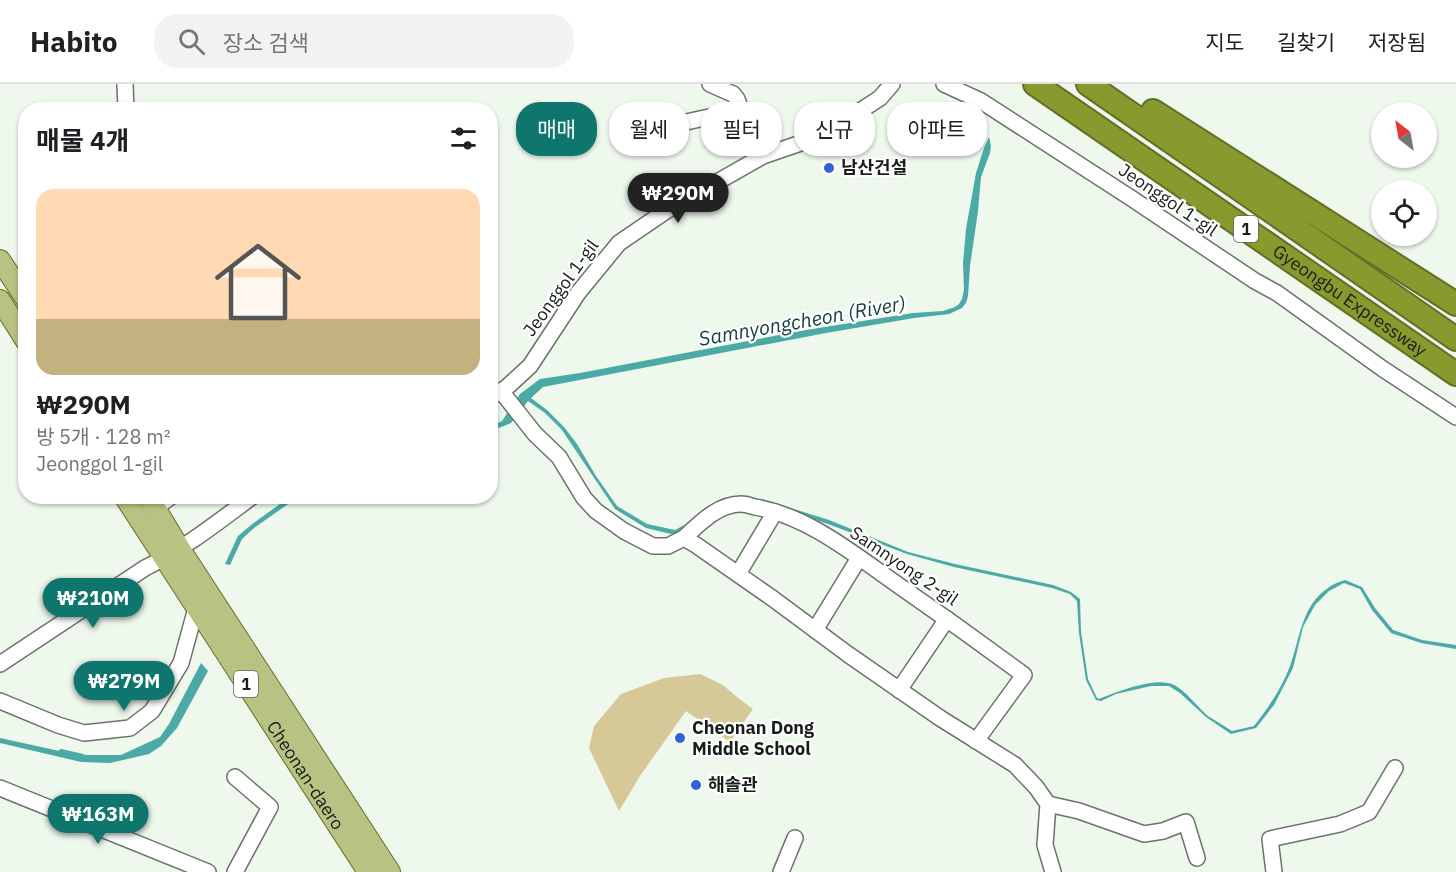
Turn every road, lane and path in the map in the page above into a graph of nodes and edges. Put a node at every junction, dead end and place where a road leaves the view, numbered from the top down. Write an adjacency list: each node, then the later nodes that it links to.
1 (125, 84): 8 (street)
2 (711, 84): 9 (street)
3 (892, 84): 10 (street, Jeonggol 1-gil)
4 (944, 84): 20 (street, Jeonggol 1-gil)
5 (1035, 84): 18 (highway, Gyeongbu Expressway / 1)
6 (1088, 84): 17 (highway, Gyeongbu Expressway / 1)
7 (1111, 84): 15 (highway)
8 (126, 102)
9 (738, 102)
10 (782, 149)
11 (763, 156): 19 (street, Jeonggol 1-gil)
12 (0, 260): 13 (main road)
13 (18, 287)
14 (0, 300): 16 (main road)
15 (1456, 304)
16 (18, 328)
17 (1456, 339)
18 (1456, 374)
19 (500, 396): 25 (street, Samnyong 2-gil)
20 (1456, 417)
21 (130, 504): 26 (main road, Cheonan-daero / 1)
22 (153, 504): 26 (main road, Cheonan-daero / 1)
23 (241, 504): 26 (street)
24 (775, 512): 25 (street, Samnyong 2-gil); 27 (street, Samnyong 2-gil); 28 (street)
25 (684, 538): 28 (street)
26 (171, 554): 29 (main road, Cheonan-daero / 1); 32 (street); 33 (street); 46 (main road, Cheonan-daero / 1)
27 (859, 558): 30 (street, Samnyong 2-gil); 31 (street)
28 (738, 574): 31 (street)
29 (196, 608): 35 (street); 45 (main road, Cheonan-daero / 1)
30 (947, 619): 34 (street); 36 (street, Samnyong 2-gil)
31 (815, 630): 34 (street)
32 (0, 663)
33 (0, 670)
34 (899, 690): 36 (street)
35 (0, 701)
36 (976, 741): 40 (street)
37 (1395, 768): 49 (street)
38 (235, 777): 44 (street)
39 (0, 788): 43 (street)
40 (1048, 804): 42 (street); 48 (street)
41 (795, 838): 47 (street)
42 (1197, 858)
43 (208, 872)
44 (235, 872)
45 (368, 872)
46 (390, 872)
47 (781, 872)
48 (1053, 872)
49 (1274, 872)

